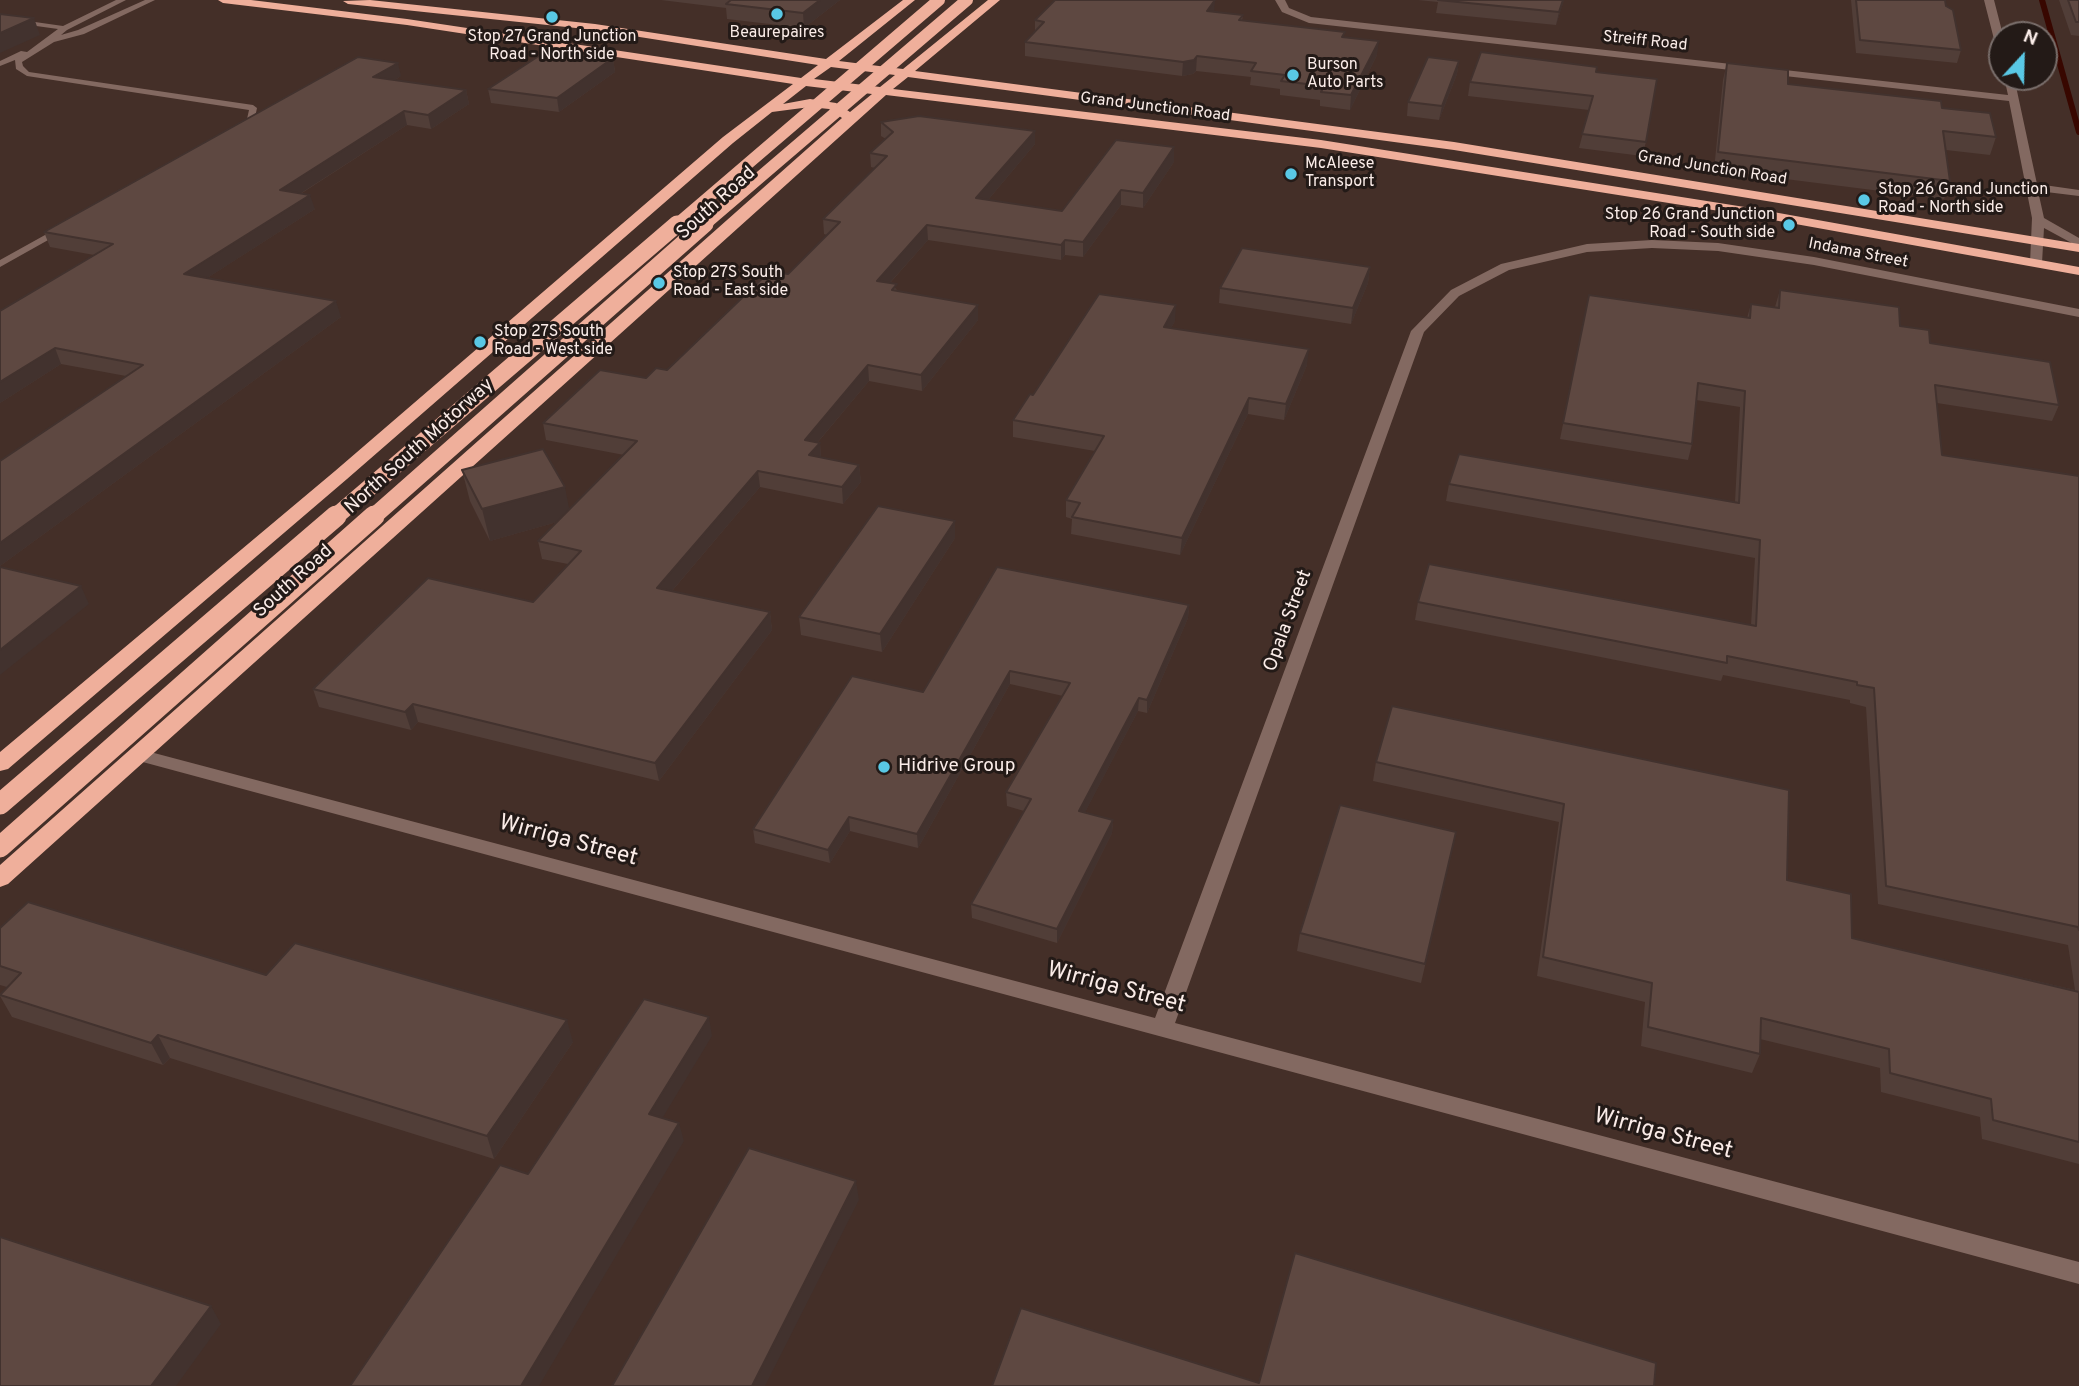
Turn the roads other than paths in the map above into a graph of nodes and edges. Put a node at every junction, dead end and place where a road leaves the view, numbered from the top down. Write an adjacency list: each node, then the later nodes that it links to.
1 (122, 0): 13 (lane)
2 (151, 0): 15 (lane)
3 (230, 0): 22 (highway, Grand Junction Road)
4 (339, 0): 17 (highway, Grand Junction Road)
5 (911, 0): 14 (highway, South Road)
6 (939, 0): 46 (highway, North South Motorway, bridge)
7 (967, 0): 47 (highway, North South Motorway, bridge)
8 (995, 0): 18 (highway, South Road)
9 (1280, 0): 27 (street, Streiff Road)
10 (1989, 0): 12 (street)
11 (0, 19): 13 (lane)
12 (1994, 21)
13 (64, 27): 15 (lane)
14 (868, 35): 17 (highway); 19 (highway, South Road)
15 (50, 41): 16 (lane)
16 (38, 47): 20 (lane); 31 (lane)
17 (744, 50): 19 (highway, Grand Junction Road)
18 (932, 51): 21 (highway, South Road); 23 (highway)
19 (830, 63): 21 (highway, Grand Junction Road); 24 (highway, South Road)
20 (0, 64)
21 (904, 73): 23 (highway, Grand Junction Road); 26 (highway, South Road)
22 (757, 75): 24 (highway, Grand Junction Road); 32 (highway)
23 (962, 81): 37 (highway, Grand Junction Road)
24 (806, 82): 26 (highway, Grand Junction Road); 28 (highway, South Road)
25 (2013, 91): 27 (street)
26 (884, 92): 29 (highway, Grand Junction Road); 30 (highway, South Road)
27 (2015, 99): 33 (street)
28 (768, 110): 30 (highway); 32 (highway, South Road)
29 (1045, 112): 30 (highway); 39 (highway, Grand Junction Road)
30 (850, 118): 44 (highway, South Road)
31 (227, 134)
32 (728, 140): 45 (highway, South Road)
33 (2032, 187): 34 (street); 35 (street)
34 (2079, 193)
35 (2038, 220): 37 (street); 38 (street, Grand Junction Road)
36 (72, 223): 40 (lane)
37 (2036, 241): 38 (highway, Grand Junction Road); 39 (street)
38 (2079, 246)
39 (2036, 263): 42 (highway, Grand Junction Road)
40 (0, 264)
41 (1506, 267): 43 (street, Indama Street); 49 (street, Opala Street)
42 (2079, 271)
43 (2079, 313)
44 (139, 755): 48 (highway, South Road); 49 (street, Wirriga Street)
45 (0, 764)
46 (0, 804)
47 (0, 847)
48 (0, 878)
49 (1162, 1028): 50 (street, Wirriga Street)
50 (2079, 1273)

